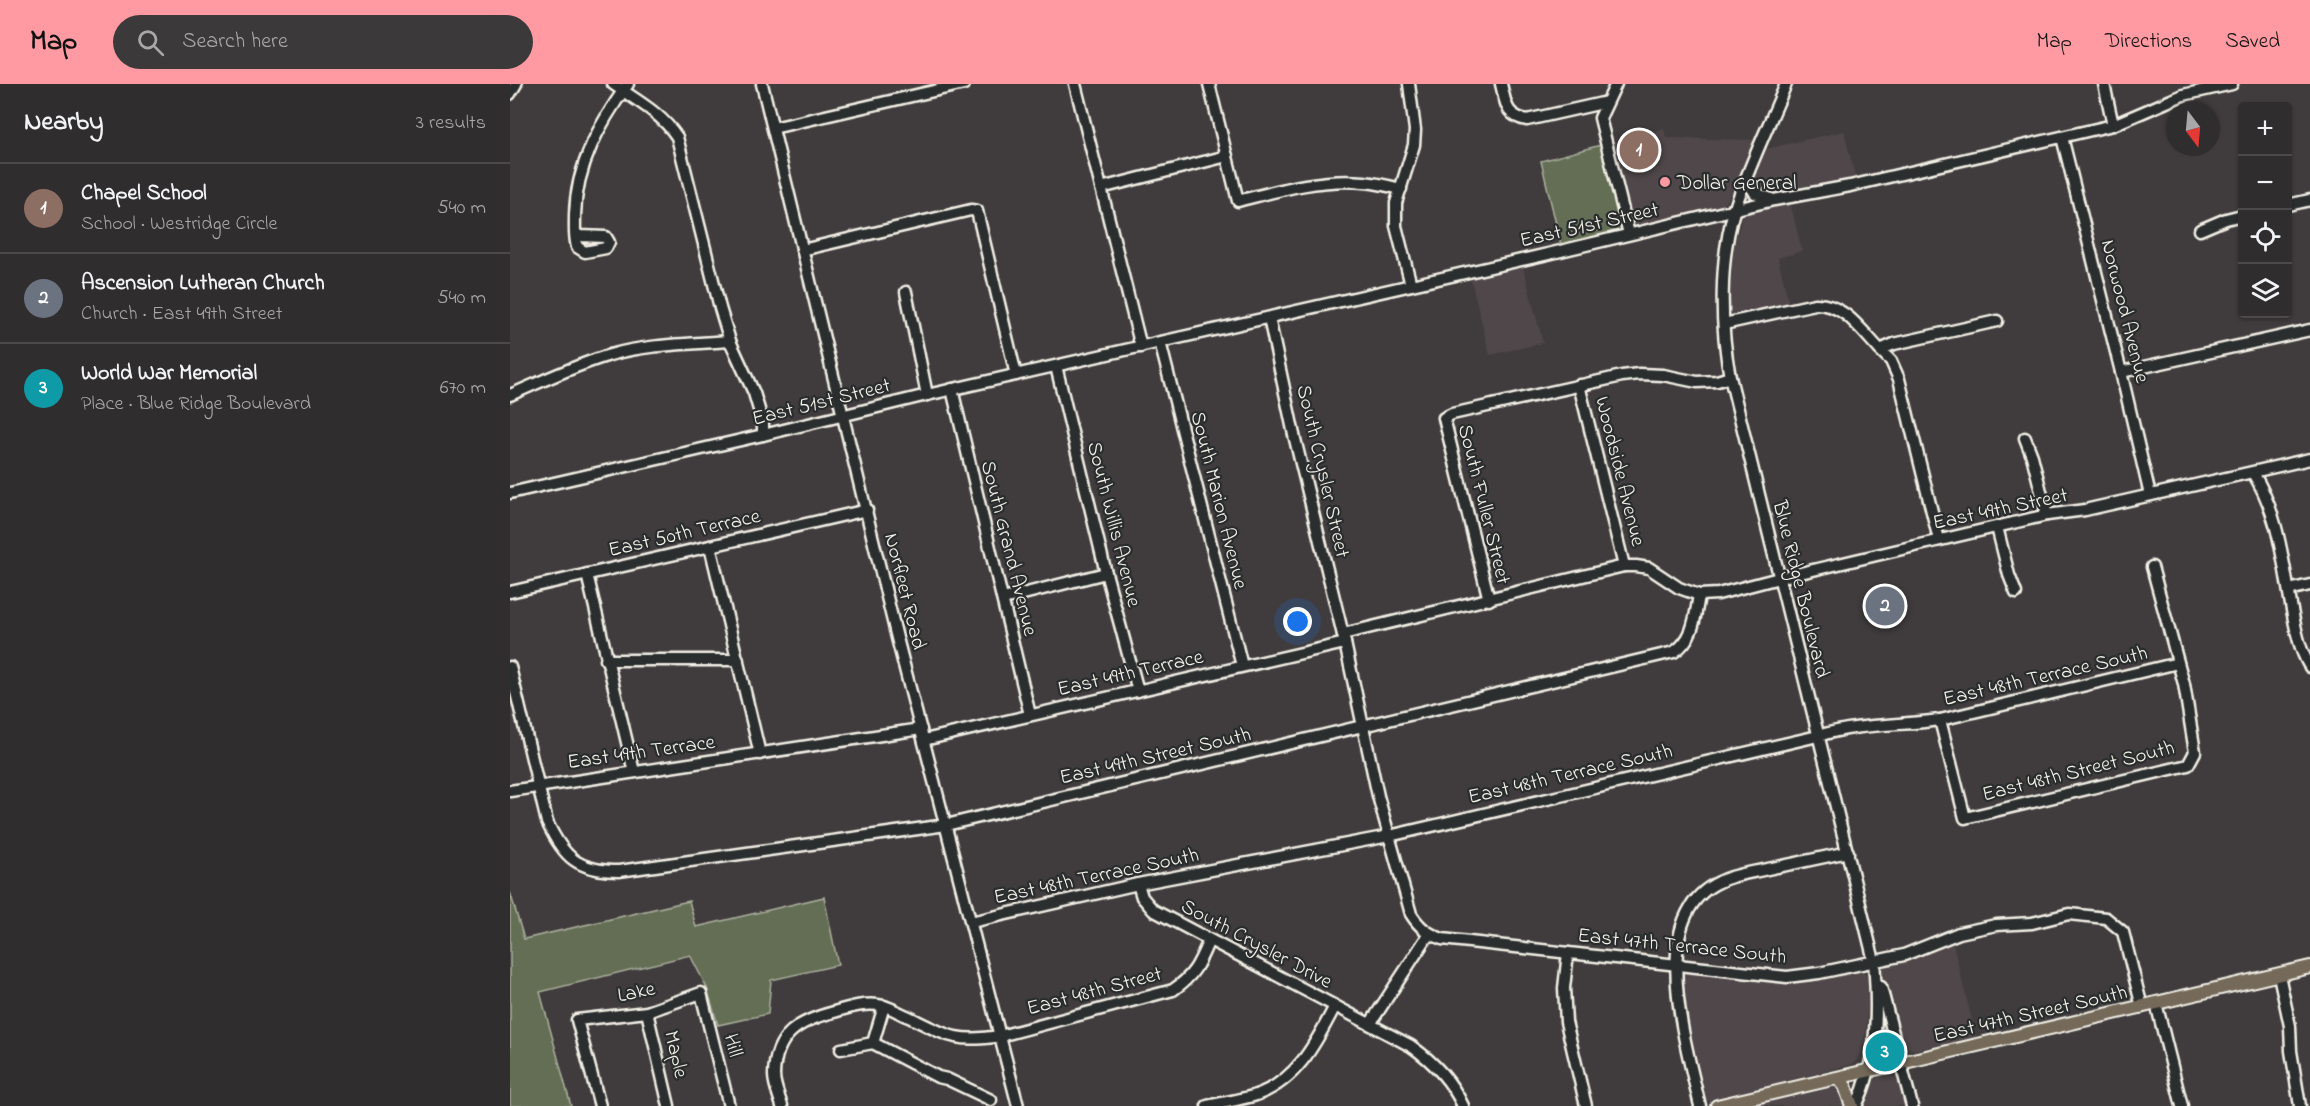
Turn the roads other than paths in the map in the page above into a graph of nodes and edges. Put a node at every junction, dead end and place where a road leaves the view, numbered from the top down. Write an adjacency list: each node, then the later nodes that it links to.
1 (516, 84): 14 (street)
2 (613, 84): 13 (street)
3 (762, 84): 17 (street, Norfleet Road)
4 (964, 84): 17 (street)
5 (1075, 84): 21 (street)
6 (1409, 84): 22 (street)
7 (1501, 84): 15 (street)
8 (1616, 84): 15 (street)
9 (1786, 84): 20 (street, Blue Ridge Boulevard)
10 (2104, 84): 16 (street)
11 (2232, 84): 16 (street, East 51st Street)
12 (1212, 85): 19 (street)
13 (625, 87): 29 (street); 38 (street)
14 (510, 94)
15 (1607, 102): 30 (street)
16 (2114, 125): 18 (street, East 51st Street)
17 (772, 128): 31 (street, Norfleet Road)
18 (2062, 137): 23 (street, East 51st Street); 43 (street, Norwood Avenue)
19 (1227, 156): 21 (street); 22 (street)
20 (1746, 180): 23 (street); 26 (street, Blue Ridge Boulevard)
21 (1101, 188): 40 (street)
22 (1401, 189): 32 (street)
23 (1774, 200): 26 (street, East 51st Street)
24 (2310, 200): 25 (street)
25 (2292, 205)
26 (1735, 209): 30 (street, East 51st Street); 36 (street, Blue Ridge Boulevard)
27 (2238, 217): 28 (street)
28 (2200, 230)
29 (575, 233)
30 (1629, 234): 32 (street, East 51st Street)
31 (802, 250): 44 (street); 50 (street, Norfleet Road)
32 (1410, 285): 34 (street, East 51st Street)
33 (906, 292): 48 (street)
34 (1269, 318): 39 (street, East 51st Street); 74 (street, South Crysler Street)
35 (1997, 321): 41 (street)
36 (1724, 324): 41 (street); 45 (street, Blue Ridge Boulevard)
37 (2310, 330): 43 (street)
38 (730, 341): 49 (street); 51 (street)
39 (1160, 342): 40 (street, East 51st Street); 79 (street, South Marion Avenue)
40 (1141, 346): 42 (street, East 51st Street)
41 (1880, 350): 60 (street)
42 (1056, 366): 44 (street, East 51st Street); 64 (street, South Willis Avenue)
43 (2121, 372): 56 (street, Norwood Avenue)
44 (1016, 375): 47 (street, East 51st Street)
45 (1730, 376): 46 (street); 66 (street, Blue Ridge Boulevard)
46 (1580, 385): 62 (street, Woodside Avenue); 73 (street, South Fuller Street)
47 (952, 389): 48 (street, East 51st Street); 72 (street, South Grand Avenue)
48 (927, 394): 50 (street, East 51st Street)
49 (510, 395)
50 (844, 415): 51 (street, East 51st Street); 57 (street, Norfleet Road)
51 (763, 435): 55 (street, East 51st Street)
52 (2025, 438): 58 (street)
53 (2310, 459): 54 (street, East 49th Street)
54 (2253, 473): 56 (street, East 49th Street); 68 (street)
55 (510, 493)
56 (2150, 495): 58 (street, East 49th Street)
57 (867, 510): 61 (street, East 50th Terrace); 85 (street, Norfleet Road)
58 (2047, 515): 59 (street, East 49th Street)
59 (1997, 527): 60 (street, East 49th Street); 70 (street)
60 (1939, 540): 66 (street, East 49th Street)
61 (710, 546): 65 (street, East 50th Terrace); 76 (street)
62 (1624, 566): 71 (street, East 49th Terrace); 73 (street, East 49th Terrace)
63 (2152, 567): 77 (street)
64 (1106, 573): 72 (street); 81 (street, South Willis Avenue)
65 (587, 574): 69 (street, East 50th Terrace); 75 (street)
66 (1779, 578): 71 (street, East 49th Street); 86 (street, Blue Ridge Boulevard)
67 (2310, 585): 68 (street)
68 (2289, 590): 80 (street)
69 (510, 592)
70 (2016, 593)
71 (1699, 595): 84 (street, East 49th Street South)
72 (1003, 599): 82 (street, South Grand Avenue)
73 (1489, 600): 74 (street, East 49th Terrace)
74 (1344, 638): 79 (street, East 49th Terrace); 84 (street, South Crysler Street)
75 (606, 660): 76 (street); 88 (street)
76 (738, 660): 87 (street)
77 (2178, 663): 83 (street, East 48th Terrace South); 83 (street, East 48th Street South)
78 (510, 666): 89 (street)
79 (1242, 666): 81 (street, East 49th Terrace)
80 (2310, 666)
81 (1137, 691): 82 (street, East 49th Terrace)
82 (1030, 715): 85 (street, East 49th Terrace)
83 (1940, 720): 86 (street, East 48th Terrace South)
84 (1363, 726): 91 (street, East 49th Street South); 92 (street, South Crysler Street)
85 (922, 734): 87 (street, East 49th Terrace); 91 (street, Norfleet Road)
86 (1818, 736): 92 (street, East 48th Terrace South); 93 (street, Blue Ridge Boulevard)
87 (760, 754): 88 (street, East 49th Terrace)
88 (634, 772): 89 (street, East 49th Terrace)
89 (538, 787): 90 (street, East 49th Terrace); 91 (street, East 49th Street South)
90 (510, 791)
91 (946, 825): 95 (street, Norfleet Road)
92 (1389, 836): 94 (street, East 48th Terrace South); 96 (street, South Crysler Street)
93 (1848, 852): 99 (street, Blue Ridge Boulevard); 100 (street)
94 (1138, 884): 95 (street, East 48th Terrace South); 97 (street, South Crysler Drive)
95 (971, 922): 110 (street, Norfleet Road)
96 (1429, 934): 98 (street, East 47th Terrace South); 109 (street)
97 (1209, 940): 106 (street, South Crysler Drive); 110 (street, East 48th Street)
98 (1568, 953): 100 (street, East 47th Terrace South); 124 (street)
99 (1874, 961): 100 (street, East 47th Terrace South); 107 (street, East 47th Terrace South); 113 (street); 114 (street, Blue Ridge Boulevard)
100 (1676, 966): 125 (street)
101 (2310, 968): 102 (main road, East 47th Street South)
102 (2279, 975): 104 (main road, East 47th Street South); 130 (street)
103 (701, 993): 108 (street, Lake); 119 (street, Hill)
104 (2156, 1003): 107 (main road, East 47th Street South); 129 (street)
105 (884, 1006): 110 (street); 111 (street); 120 (street)
106 (1335, 1006): 109 (street, South Crysler Drive); 122 (street)
107 (2142, 1006): 113 (main road, East 47th Street South)
108 (647, 1012): 117 (street, Lake); 118 (street, Maple)
109 (1370, 1024): 123 (street, South Crysler Drive)
110 (1000, 1036): 121 (street, Norfleet Road)
111 (873, 1043): 112 (street); 116 (street)
112 (841, 1049)
113 (1901, 1063): 114 (main road, East 47th Street South); 128 (street)
114 (1868, 1071): 115 (main road, East 47th Street South); 127 (street, Blue Ridge Boulevard)
115 (1838, 1078): 126 (main road, East 47th Street South); 127 (main road)
116 (991, 1101)
117 (600, 1106)
118 (669, 1106)
119 (729, 1106)
120 (782, 1106)
121 (1018, 1106)
122 (1208, 1106)
123 (1463, 1106)
124 (1586, 1106)
125 (1700, 1106)
126 (1717, 1106)
127 (1854, 1106)
128 (1912, 1106)
129 (2182, 1106)
130 (2300, 1106)

